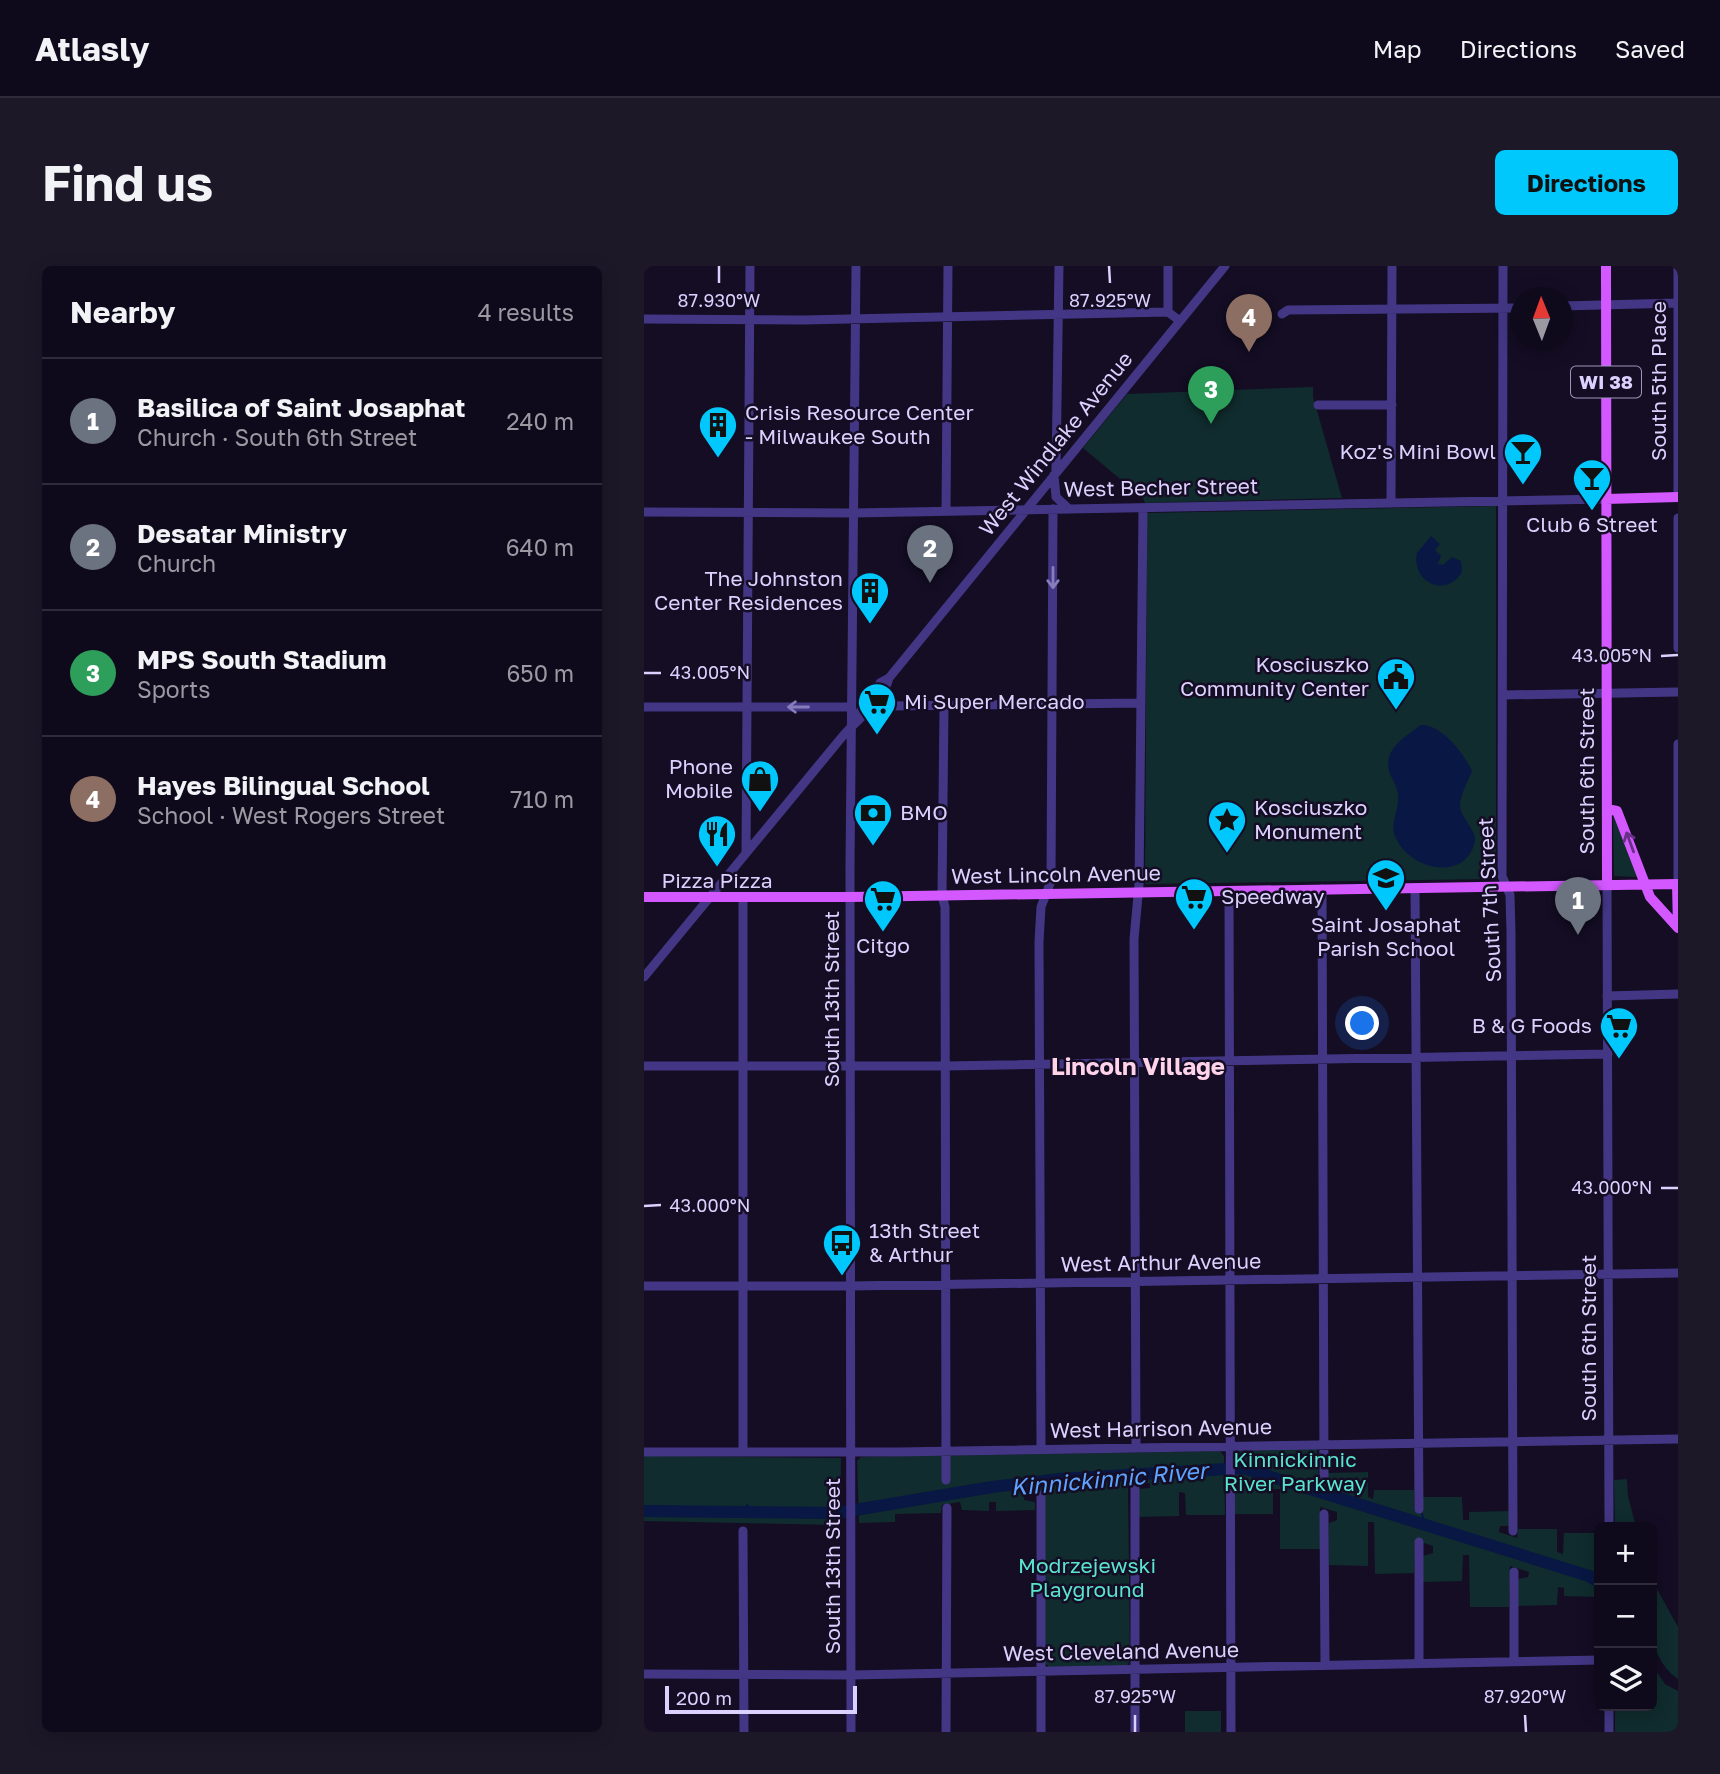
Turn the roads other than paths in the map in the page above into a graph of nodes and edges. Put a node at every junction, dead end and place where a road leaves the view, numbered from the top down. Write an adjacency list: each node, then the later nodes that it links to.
1 (750, 266): 23 (street)
2 (856, 266): 21 (street, South 13th Street)
3 (948, 266): 20 (street)
4 (1059, 266): 18 (street)
5 (1168, 266): 17 (street)
6 (1225, 266): 24 (street, West Windlake Avenue)
7 (1392, 266): 16 (street)
8 (1503, 266): 14 (street, South 7th Street)
9 (1606, 266): 12 (main road, South 6th Street / WI 38)
10 (1678, 266): 11 (street, South 5th Place)
11 (1678, 303): 12 (street); 28 (street, South 5th Place)
12 (1606, 305): 13 (street); 29 (main road, South 6th Street / WI 38)
13 (1573, 306)
14 (1504, 308): 15 (street); 16 (street); 30 (street, South 7th Street)
15 (1510, 308)
16 (1392, 310): 19 (street); 26 (street)
17 (1168, 312): 18 (street); 24 (street)
18 (1058, 314): 20 (street); 27 (street)
19 (1282, 314)
20 (947, 316): 21 (street); 36 (street)
21 (856, 318): 23 (street); 39 (street, South 13th Street)
22 (644, 319): 23 (street)
23 (749, 319): 38 (street)
24 (1180, 321): 27 (street, West Windlake Avenue)
25 (1318, 405): 26 (street)
26 (1392, 405): 31 (street)
27 (1055, 473): 34 (street); 35 (street, West Windlake Avenue)
28 (1678, 497): 29 (main road, West Becher Street)
29 (1606, 499): 30 (street, West Becher Street); 44 (main road, South 6th Street / WI 38)
30 (1502, 501): 31 (street, West Becher Street); 45 (street, South 7th Street)
31 (1391, 503): 32 (street, West Becher Street)
32 (1143, 508): 34 (street, West Becher Street); 47 (street)
33 (1053, 509): 34 (street, West Becher Street); 35 (street, West Becher Street); 48 (street, one-way to 48)
34 (1070, 509)
35 (1024, 510): 36 (street, West Becher Street); 42 (street, West Windlake Avenue)
36 (946, 511): 39 (street, West Becher Street)
37 (644, 512): 38 (street, West Becher Street)
38 (747, 512): 39 (street, West Becher Street); 50 (street)
39 (853, 513): 51 (street, South 13th Street)
40 (1678, 518): 41 (street)
41 (1678, 648)
42 (889, 678): 46 (street, West Windlake Avenue); 53 (street, West Windlake Avenue)
43 (1678, 692): 44 (street)
44 (1606, 694): 45 (street); 55 (main road, South 6th Street / WI 38)
45 (1503, 695): 60 (street, South 7th Street)
46 (876, 700): 49 (street); 53 (street, West Windlake Avenue)
47 (1141, 703): 48 (street); 64 (street)
48 (1052, 705): 49 (street); 65 (street)
49 (944, 706): 66 (street)
50 (745, 707): 51 (street, one-way to 50); 52 (street); 56 (street)
51 (851, 707): 53 (street, South 13th Street)
52 (644, 708)
53 (851, 727): 56 (street, West Windlake Avenue); 70 (street, South 13th Street)
54 (1678, 744): 58 (street)
55 (1606, 808): 57 (main road, one-way to 55); 59 (main road, South 6th Street / WI 38)
56 (746, 853): 68 (street, West Windlake Avenue)
57 (1645, 884): 58 (main road, West Lincoln Avenue); 59 (main road, West Lincoln Avenue); 71 (main road)
58 (1677, 884): 71 (main road)
59 (1607, 885): 60 (main road, West Lincoln Avenue); 74 (street, South 6th Street)
60 (1506, 886): 61 (main road, West Lincoln Avenue); 76 (street, South 7th Street)
61 (1415, 888): 62 (main road, West Lincoln Avenue); 77 (street)
62 (1322, 889): 63 (main road, West Lincoln Avenue); 78 (street)
63 (1229, 891): 64 (main road, West Lincoln Avenue); 79 (street)
64 (1138, 892): 65 (main road, West Lincoln Avenue); 80 (street)
65 (1046, 894): 66 (main road, West Lincoln Avenue); 81 (street)
66 (942, 896): 70 (main road, West Lincoln Avenue); 84 (street)
67 (644, 897): 68 (main road, West Lincoln Avenue)
68 (710, 897): 69 (main road, West Lincoln Avenue); 72 (street, West Windlake Avenue)
69 (743, 897): 70 (main road, West Lincoln Avenue); 85 (street)
70 (850, 897): 83 (street, South 13th Street)
71 (1678, 930)
72 (644, 977)
73 (1678, 994): 74 (street)
74 (1608, 996): 75 (street, South 6th Street)
75 (1608, 1054): 76 (street); 88 (street, South 6th Street)
76 (1512, 1056): 77 (street); 87 (street, South 7th Street)
77 (1417, 1058): 78 (street); 89 (street)
78 (1323, 1060): 79 (street); 90 (street)
79 (1228, 1061): 80 (street); 91 (street)
80 (1135, 1063): 81 (street); 92 (street)
81 (1040, 1064): 84 (street); 93 (street)
82 (644, 1066): 85 (street)
83 (849, 1066): 84 (street); 85 (street); 97 (street, South 13th Street)
84 (945, 1066): 94 (street)
85 (744, 1067): 96 (street)
86 (1678, 1273): 88 (street, West Arthur Avenue)
87 (1512, 1274): 88 (street, West Arthur Avenue); 89 (street, West Arthur Avenue); 100 (street, South 7th Street)
88 (1608, 1274): 99 (street, South 6th Street)
89 (1418, 1276): 90 (street, West Arthur Avenue); 101 (street)
90 (1324, 1278): 91 (street, West Arthur Avenue); 102 (street)
91 (1229, 1280): 92 (street, West Arthur Avenue); 103 (street)
92 (1136, 1281): 93 (street, West Arthur Avenue); 104 (street)
93 (1040, 1283): 94 (street, West Arthur Avenue); 105 (street)
94 (946, 1284): 97 (street, West Arthur Avenue); 106 (street)
95 (644, 1286): 96 (street, West Arthur Avenue)
96 (744, 1286): 97 (street, West Arthur Avenue); 108 (street)
97 (850, 1286): 109 (street, South 13th Street)
98 (1678, 1439): 99 (street, West Harrison Avenue)
99 (1608, 1440): 100 (street, West Harrison Avenue); 117 (street, South 6th Street)
100 (1513, 1441): 101 (street, West Harrison Avenue); 119 (street, South 7th Street)
101 (1418, 1443): 102 (street, West Harrison Avenue); 115 (street)
102 (1324, 1444): 103 (street, West Harrison Avenue); 110 (street)
103 (1229, 1446): 104 (street, West Harrison Avenue); 126 (street)
104 (1136, 1447): 105 (street, West Harrison Avenue)
105 (1041, 1449): 106 (street, West Harrison Avenue)
106 (946, 1451): 109 (street, West Harrison Avenue); 111 (street)
107 (644, 1452): 108 (street, West Harrison Avenue)
108 (743, 1452): 109 (street, West Harrison Avenue)
109 (850, 1452): 132 (street, South 13th Street)
110 (1324, 1477)
111 (946, 1480)
112 (1135, 1487): 127 (street)
113 (1041, 1495): 128 (street)
114 (947, 1508): 129 (street)
115 (1419, 1509)
116 (1324, 1514): 125 (street)
117 (1609, 1522)
118 (743, 1531): 131 (street)
119 (1513, 1531)
120 (1419, 1542): 124 (street)
121 (1514, 1572): 123 (street)
122 (1594, 1660): 123 (street, West Cleveland Avenue)
123 (1514, 1661): 124 (street, West Cleveland Avenue)
124 (1419, 1663): 125 (street, West Cleveland Avenue)
125 (1325, 1665): 126 (street, West Cleveland Avenue)
126 (1230, 1667): 127 (street, West Cleveland Avenue); 139 (street)
127 (1135, 1669): 128 (street, West Cleveland Avenue); 138 (street)
128 (1040, 1671): 129 (street, West Cleveland Avenue); 137 (street)
129 (946, 1673): 132 (street, West Cleveland Avenue); 136 (street)
130 (644, 1674): 131 (street, West Cleveland Avenue)
131 (744, 1675): 132 (street, West Cleveland Avenue); 134 (street)
132 (851, 1675): 135 (street, South 13th Street)
133 (1609, 1711): 140 (street)
134 (744, 1732)
135 (851, 1732)
136 (946, 1732)
137 (1041, 1732)
138 (1135, 1732)
139 (1231, 1732)
140 (1609, 1732)

